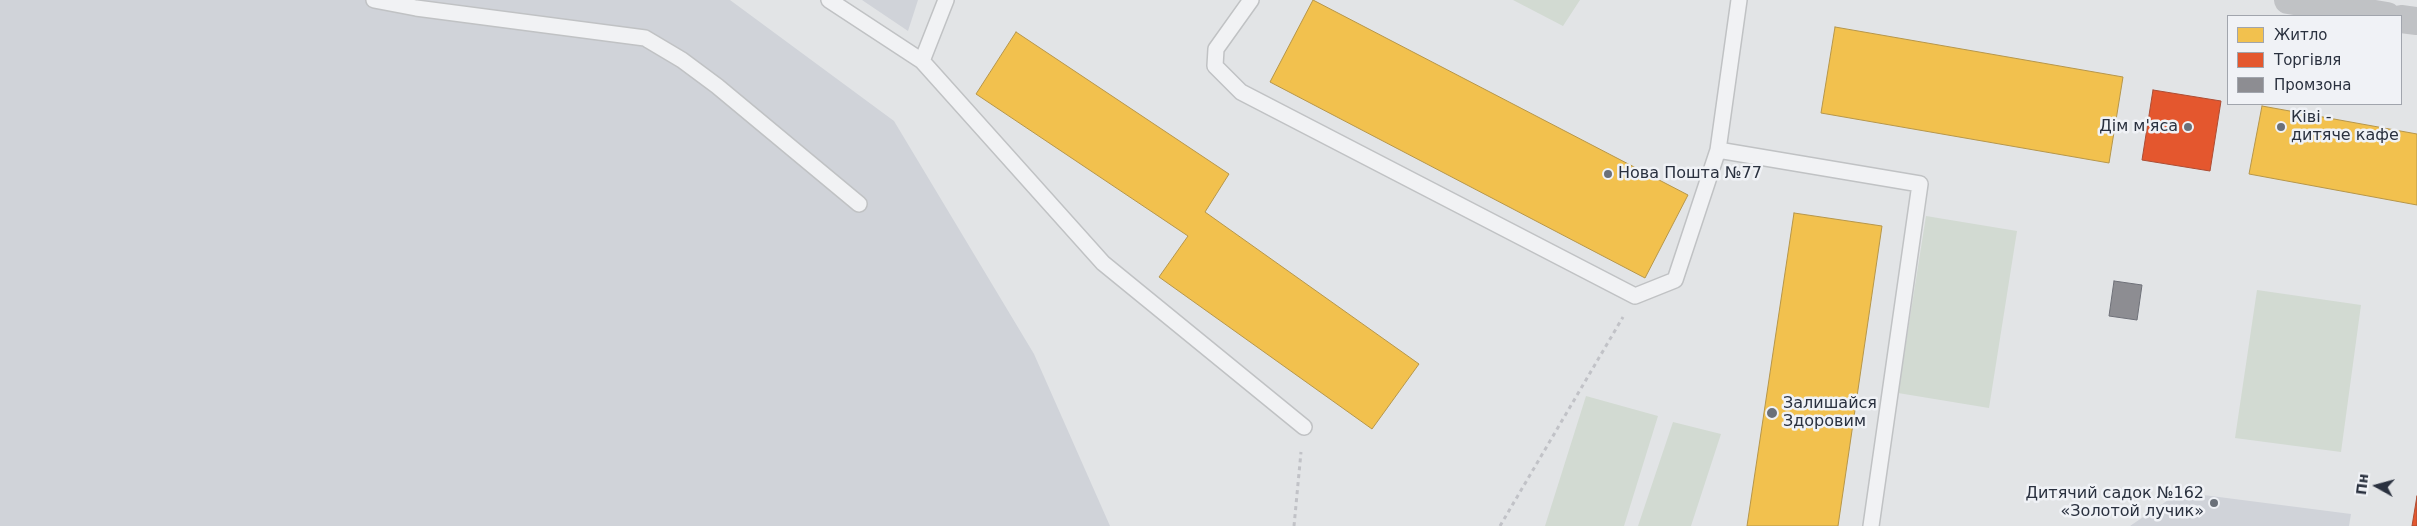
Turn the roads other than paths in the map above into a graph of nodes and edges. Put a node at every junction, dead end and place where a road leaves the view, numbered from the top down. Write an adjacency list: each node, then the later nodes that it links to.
1 (374, 0): 12 (lane)
2 (829, 0): 10 (lane)
3 (946, 0): 10 (lane)
4 (1251, 0): 11 (lane)
5 (1738, 0): 11 (lane)
6 (2288, 0): 7 (main road)
7 (2381, 15)
8 (2402, 18): 9 (main road)
9 (2417, 21)
10 (922, 62): 13 (lane)
11 (1718, 150): 14 (lane)
12 (859, 204)
13 (1304, 427)
14 (1871, 526)

